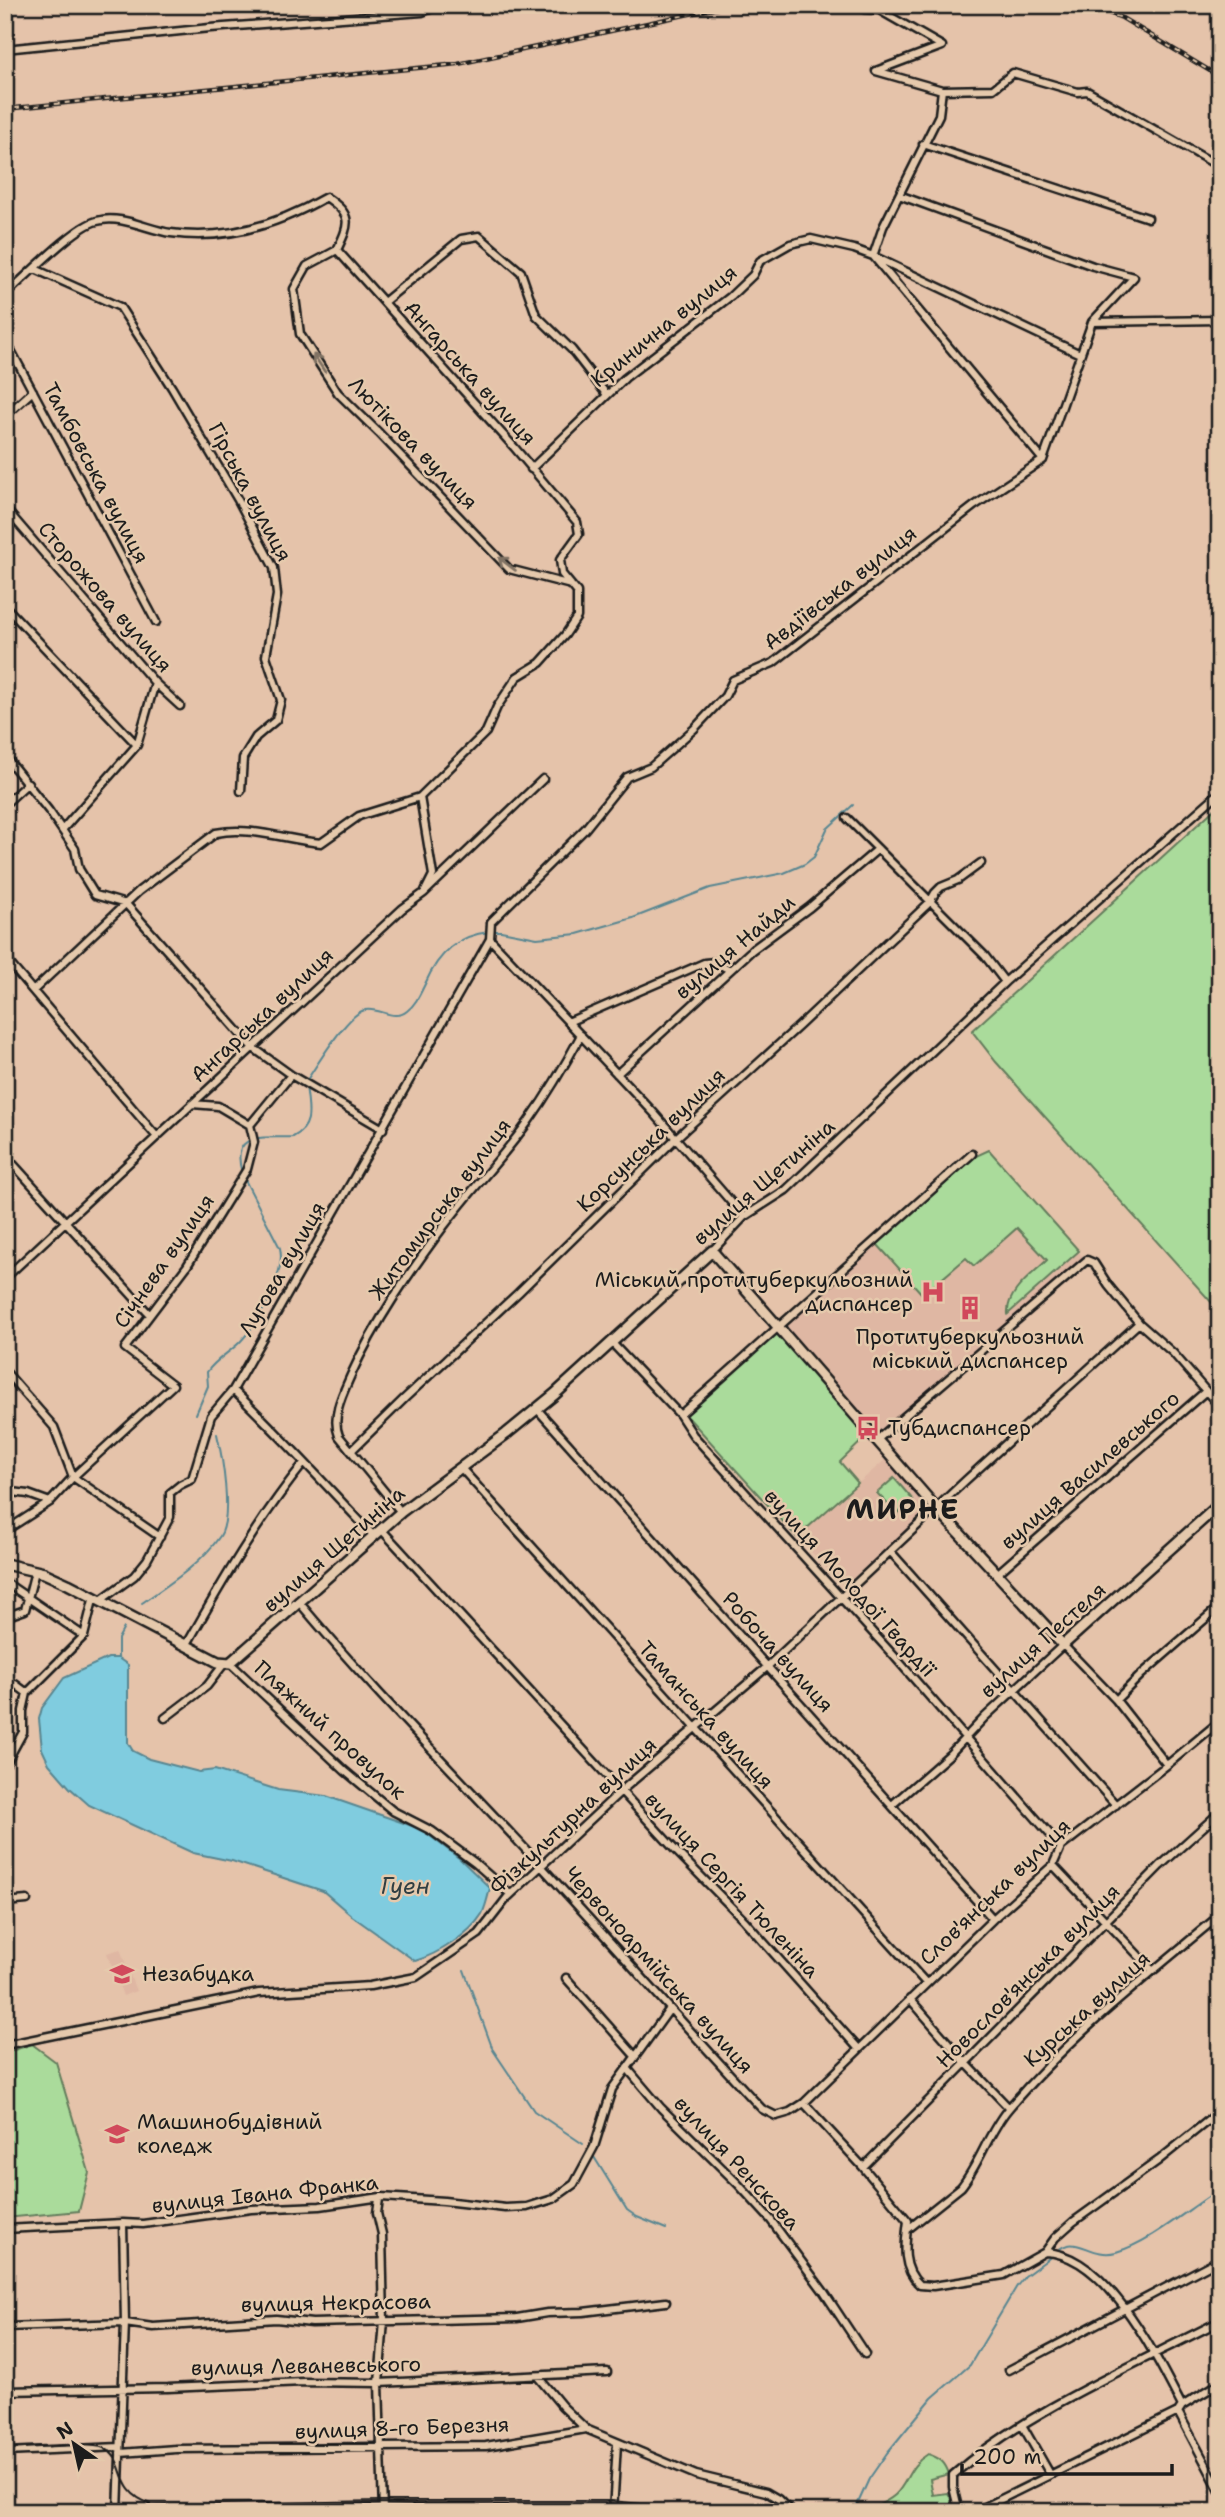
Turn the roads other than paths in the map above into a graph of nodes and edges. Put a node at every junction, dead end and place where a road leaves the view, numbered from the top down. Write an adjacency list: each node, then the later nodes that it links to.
1 (440, 5): 3 (street)
2 (859, 5): 4 (street)
3 (5, 49)
4 (942, 90): 5 (street); 6 (street)
5 (923, 144): 7 (street); 8 (street)
6 (1220, 167)
7 (899, 195): 10 (street); 15 (street)
8 (1148, 218)
9 (337, 250): 11 (street); 13 (street, Ангарська вулиця); 24 (street, Лютікова вулиця, one-way to 9)
10 (873, 256): 17 (street, Кринична вулиця); 19 (street, Кринична вулиця); 21 (street)
11 (35, 270): 12 (street); 33 (street, Гірська вулиця)
12 (5, 295)
13 (384, 302): 19 (street); 22 (street, Ангарська вулиця)
14 (1220, 320): 15 (street)
15 (1092, 322): 17 (street)
16 (5, 339): 18 (street, Тамбовська вулиця)
17 (1080, 354): 21 (street)
18 (33, 391): 20 (street); 26 (street, Тамбовська вулиця)
19 (607, 395): 22 (street, Кринична вулиця)
20 (5, 416)
21 (1043, 460): 44 (street, Авдіївська вулиця)
22 (531, 469): 24 (street, Ангарська вулиця)
23 (5, 508): 27 (street, Сторожова вулиця)
24 (571, 585): 35 (street)
25 (5, 606): 29 (street)
26 (156, 622)
27 (155, 683): 28 (street, Сторожова вулиця); 29 (street)
28 (180, 706)
29 (137, 745): 38 (street)
30 (5, 756): 32 (street)
31 (543, 779): 41 (street, Ангарська вулиця)
32 (28, 783): 36 (street); 38 (street)
33 (241, 791)
34 (1220, 792): 47 (street, вулиця Щетиніна)
35 (420, 797): 41 (street); 43 (street)
36 (5, 804)
37 (847, 818): 39 (street)
38 (62, 830): 43 (street)
39 (878, 849): 42 (street); 46 (street, вулиця Найди)
40 (981, 863): 42 (street, Корсунська вулиця)
41 (424, 892): 51 (street, Ангарська вулиця)
42 (930, 902): 47 (street); 58 (street, Корсунська вулиця)
43 (125, 904): 48 (street); 51 (street)
44 (490, 939): 49 (street); 56 (street, Лугова вулиця)
45 (5, 958): 48 (street)
46 (730, 970): 49 (street); 52 (street, вулиця Найди)
47 (1005, 982): 61 (street, вулиця Щетиніна)
48 (34, 990): 57 (street)
49 (568, 1022): 50 (street)
50 (581, 1035): 52 (street); 76 (street, Житомирська вулиця)
51 (252, 1047): 53 (street); 54 (street, Ангарська вулиця)
52 (617, 1074): 58 (street)
53 (291, 1075): 55 (street); 56 (street)
54 (192, 1104): 55 (street); 57 (street, Ангарська вулиця)
55 (251, 1128): 65 (street, Січнева вулиця)
56 (383, 1129): 70 (street, Лугова вулиця)
57 (157, 1137): 62 (street, Ангарська вулиця)
58 (676, 1138): 61 (street); 76 (street, Корсунська вулиця)
59 (972, 1154): 67 (street)
60 (5, 1155): 62 (street)
61 (744, 1217): 63 (street, вулиця Щетиніна)
62 (66, 1222): 64 (street, Ангарська вулиця); 65 (street)
63 (712, 1251): 67 (street); 68 (street, вулиця Щетиніна)
64 (5, 1278)
65 (150, 1315): 79 (street, Січнева вулиця)
66 (1139, 1323): 71 (street); 75 (street); 83 (street, Фізкультурна вулиця)
67 (777, 1327): 74 (street); 75 (street)
68 (612, 1343): 73 (street, вулиця Щетиніна); 74 (street, вулиця Молодої Гвардії)
69 (5, 1371): 79 (street)
70 (233, 1390): 77 (street, вулиця Сергія Тюленіна); 87 (street, Лугова вулиця)
71 (1206, 1391): 72 (street); 91 (street, вулиця Василевського)
72 (1220, 1407)
73 (537, 1409): 78 (street, вулиця Щетиніна); 103 (street, Робоча вулиця)
74 (680, 1415): 94 (street, вулиця Молодої Гвардії)
75 (878, 1440): 83 (street)
76 (351, 1451): 84 (street, Житомирська вулиця)
77 (304, 1463): 86 (street, вулиця Сергія Тюленіна); 101 (street)
78 (461, 1468): 84 (street, вулиця Щетиніна); 110 (street, Таманська вулиця)
79 (74, 1477): 81 (street); 87 (street)
80 (5, 1491): 81 (street)
81 (50, 1502): 85 (street)
82 (1220, 1504): 100 (street, вулиця Пестеля)
83 (937, 1509): 88 (street, Фізкультурна вулиця); 91 (street)
84 (401, 1512): 86 (street, вулиця Щетиніна)
85 (5, 1531)
86 (377, 1533): 96 (street, вулиця Щетиніна); 114 (street, вулиця Сергія Тюленіна)
87 (160, 1537): 93 (street, Лугова вулиця)
88 (890, 1551): 94 (street, Фізкультурна вулиця); 105 (street)
89 (5, 1563): 90 (street)
90 (35, 1571): 93 (street); 95 (street)
91 (997, 1574): 100 (street)
92 (5, 1582): 95 (street)
93 (97, 1598): 99 (street); 101 (street)
94 (842, 1599): 103 (street, Фізкультурна вулиця); 111 (street, вулиця Молодої Гвардії)
95 (29, 1600): 98 (street); 99 (street)
96 (298, 1601): 102 (street, вулиця Щетиніна); 120 (street, Червоноармійська вулиця)
97 (1220, 1605): 107 (street)
98 (5, 1617)
99 (85, 1636): 106 (street)
100 (1063, 1645): 105 (street, вулиця Пестеля); 107 (street)
101 (186, 1646): 102 (street)
102 (227, 1663): 108 (street); 121 (street, Пляжний провулок)
103 (768, 1667): 110 (street, Фізкультурна вулиця); 115 (street, Робоча вулиця)
104 (5, 1683): 106 (street)
105 (1012, 1690): 111 (street, вулиця Пестеля); 116 (street)
106 (27, 1693): 112 (street)
107 (1116, 1700): 113 (street)
108 (165, 1718)
109 (1220, 1721): 113 (street, Слов'янська вулиця)
110 (695, 1727): 114 (street, Фізкультурна вулиця); 129 (street, Таманська вулиця)
111 (965, 1739): 115 (street, вулиця Пестеля); 118 (street, вулиця Молодої Гвардії)
112 (5, 1765)
113 (1167, 1765): 116 (street, Слов'янська вулиця)
114 (621, 1791): 120 (street, Фізкультурна вулиця); 133 (street, вулиця Сергія Тюленіна)
115 (892, 1805): 125 (street, Робоча вулиця)
116 (1116, 1805): 118 (street, Слов'янська вулиця)
117 (1220, 1812): 126 (street, Новослов'янська вулиця)
118 (1061, 1847): 119 (street, Слов'янська вулиця)
119 (1054, 1865): 125 (street, Слов'янська вулиця); 126 (street)
120 (542, 1867): 121 (street, Фізкультурна вулиця); 131 (street, Червоноармійська вулиця)
121 (510, 1894): 132 (street, Фізкультурна вулиця)
122 (27, 1900): 123 (street)
123 (5, 1902)
124 (1220, 1915): 127 (street, Курська вулиця)
125 (993, 1919): 129 (street, Слов'янська вулиця)
126 (1108, 1921): 127 (street); 135 (street, Новослов'янська вулиця)
127 (1153, 1971): 138 (street, Курська вулиця)
128 (566, 1978): 134 (street)
129 (926, 1983): 130 (street, Слов'янська вулиця)
130 (910, 1999): 133 (street, Слов'янська вулиця); 135 (street)
131 (669, 2010): 134 (street, вулиця Івана Франка); 140 (street, Червоноармійська вулиця)
132 (5, 2045)
133 (858, 2048): 137 (street, Слов'янська вулиця)
134 (635, 2056): 136 (street, вулиця Івана Франка)
135 (965, 2063): 138 (street); 141 (street, Новослов'янська вулиця)
136 (627, 2068): 142 (street, вулиця Івана Франка); 154 (street, вулиця Ренскова)
137 (804, 2103): 140 (street, Слов'янська вулиця); 141 (street)
138 (1009, 2108): 145 (street, Курська вулиця)
139 (1220, 2111): 146 (street)
140 (768, 2113)
141 (863, 2167): 145 (street)
142 (379, 2199): 143 (street, вулиця Івана Франка); 150 (street)
143 (122, 2223): 144 (street, вулиця Івана Франка); 152 (street)
144 (5, 2229)
145 (907, 2230): 146 (street)
146 (1051, 2252): 149 (street)
147 (1220, 2259): 149 (street)
148 (666, 2302): 150 (street, вулиця Некрасова)
149 (1126, 2309): 155 (street); 156 (street)
150 (384, 2321): 152 (street, вулиця Некрасова); 159 (street)
151 (1220, 2321): 155 (street)
152 (125, 2323): 153 (street, вулиця Некрасова); 161 (street)
153 (5, 2328)
154 (865, 2354)
155 (1155, 2355): 163 (street); 164 (street)
156 (1009, 2370)
157 (607, 2372): 158 (street, вулиця Леваневського)
158 (538, 2377): 159 (street, вулиця Леваневського); 165 (street)
159 (379, 2383): 161 (street, вулиця Леваневського); 167 (street)
160 (1220, 2383): 163 (street)
161 (121, 2387): 162 (street, вулиця Леваневського); 168 (street)
162 (5, 2391)
163 (1180, 2409): 170 (street); 171 (street)
164 (1022, 2425): 170 (street); 178 (street)
165 (586, 2429): 166 (street); 167 (street, вулиця 8-го Березня)
166 (617, 2443): 176 (street); 177 (street)
167 (381, 2447): 168 (street, вулиця 8-го Березня); 172 (street)
168 (120, 2450): 169 (street, вулиця 8-го Березня); 173 (street)
169 (5, 2452)
170 (1050, 2474): 179 (street)
171 (1220, 2491)
172 (382, 2511): 174 (street); 175 (street)
173 (118, 2512)
174 (275, 2512)
175 (547, 2512)
176 (613, 2512)
177 (792, 2512)
178 (959, 2512)
179 (975, 2512)

